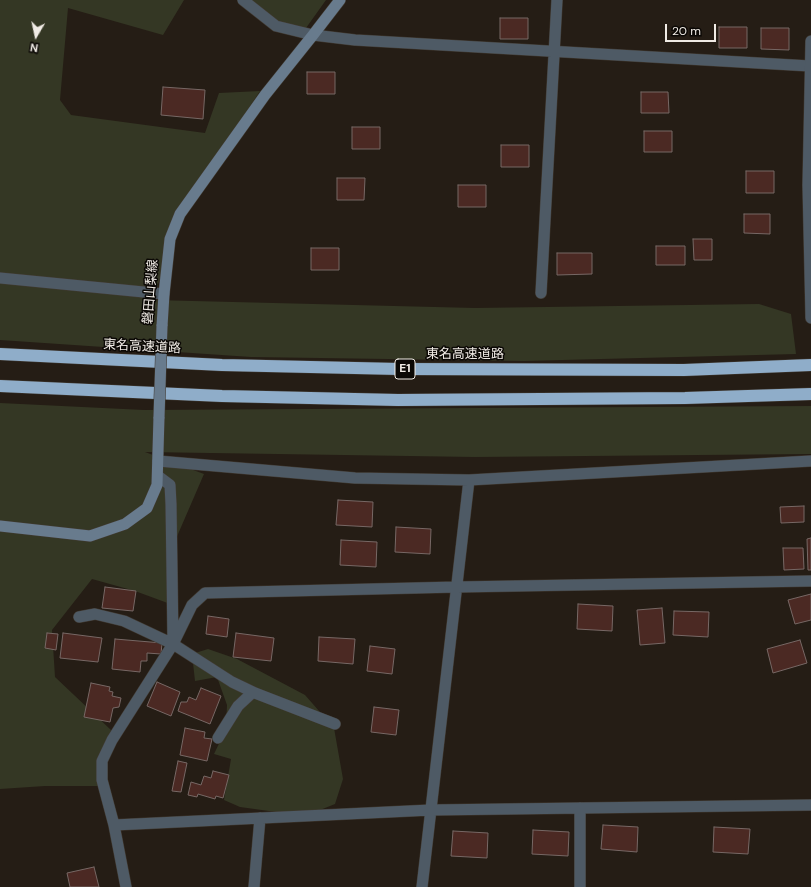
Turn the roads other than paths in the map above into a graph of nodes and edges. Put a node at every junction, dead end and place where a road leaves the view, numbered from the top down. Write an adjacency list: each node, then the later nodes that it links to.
1 (243, 0): 4 (street)
2 (340, 0): 4 (main road, 磐田山梨線)
3 (557, 0): 6 (street)
4 (313, 35): 6 (street); 10 (main road, 磐田山梨線)
5 (811, 41): 7 (street)
6 (555, 51): 7 (street); 9 (street)
7 (810, 66): 11 (street)
8 (0, 278): 10 (street)
9 (540, 293)
10 (164, 294): 17 (main road, 磐田山梨線, bridge)
11 (811, 303): 12 (street)
12 (811, 317)
13 (0, 354): 14 (highway, 東名高速道路 / E1)
14 (811, 365)
15 (0, 386): 16 (highway)
16 (811, 394)
17 (158, 461): 19 (main road, 磐田山梨線); 20 (street)
18 (811, 462): 20 (street)
19 (158, 476): 21 (main road, 磐田山梨線); 25 (street)
20 (469, 480): 23 (street)
21 (0, 526)
22 (811, 580): 23 (street)
23 (456, 586): 25 (street); 31 (street)
24 (79, 617): 25 (street)
25 (173, 644): 26 (street); 33 (street)
26 (252, 692): 27 (street); 28 (street)
27 (335, 724)
28 (218, 738)
29 (811, 805): 30 (street)
30 (580, 808): 31 (street); 37 (street)
31 (431, 810): 32 (street); 36 (street)
32 (260, 818): 33 (street); 35 (street)
33 (114, 825): 34 (street)
34 (126, 887)
35 (254, 887)
36 (422, 887)
37 (580, 887)

